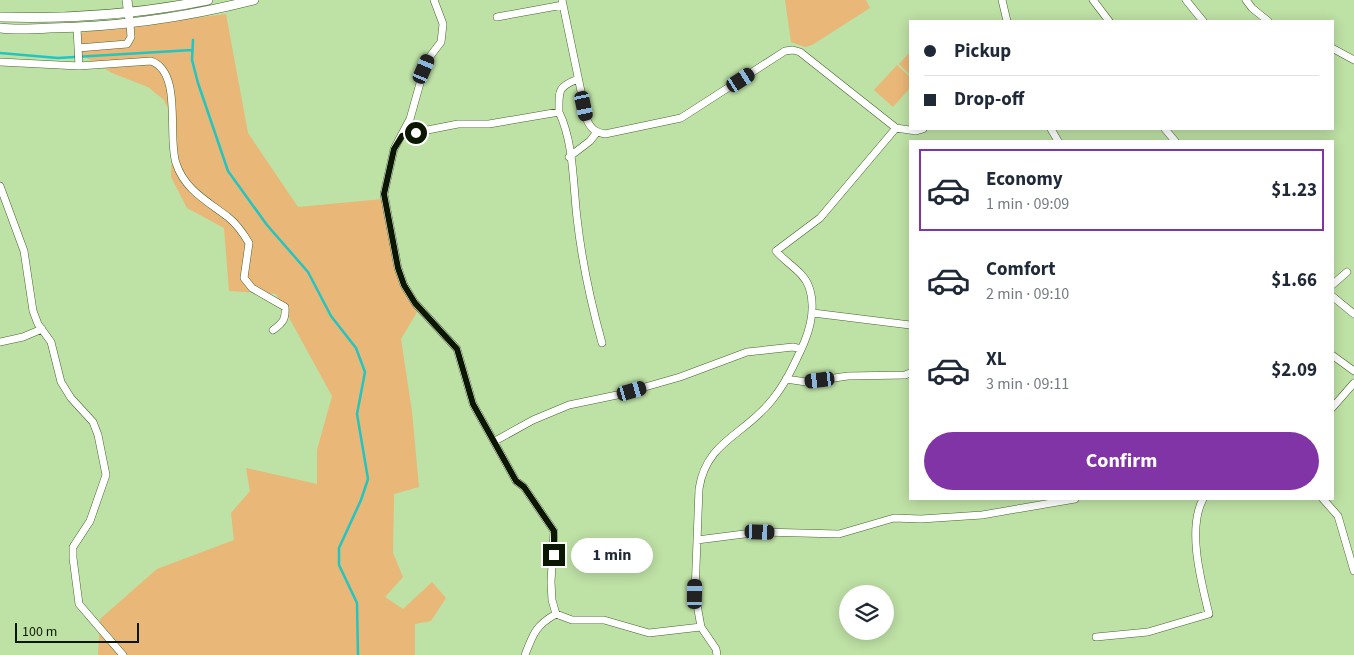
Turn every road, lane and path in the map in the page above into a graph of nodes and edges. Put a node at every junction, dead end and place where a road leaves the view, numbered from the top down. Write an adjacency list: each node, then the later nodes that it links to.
1 (127, 0): 11 (street)
2 (208, 0): 10 (street)
3 (254, 0): 18 (street)
4 (434, 0): 33 (street)
5 (1002, 0): 14 (street)
6 (1093, 0): 15 (street)
7 (1186, 0): 16 (street)
8 (1246, 0): 17 (street)
9 (562, 3): 13 (street); 27 (street)
10 (143, 5): 11 (street); 18 (street)
11 (128, 12): 12 (street); 19 (street)
12 (0, 17)
13 (496, 17)
14 (1007, 20)
15 (1108, 20)
16 (1202, 20)
17 (1267, 20)
18 (146, 22): 19 (street)
19 (130, 24): 21 (street); 23 (street)
20 (0, 28): 21 (street)
21 (77, 28): 23 (street)
22 (1334, 49): 24 (street)
23 (78, 51): 26 (street)
24 (1354, 60)
25 (0, 62): 26 (street)
26 (79, 64): 44 (street)
27 (578, 79): 28 (street); 32 (street)
28 (559, 112): 33 (street); 35 (street)
29 (896, 128): 30 (street); 32 (street); 40 (street)
30 (909, 130)
31 (1166, 130): 34 (street)
32 (597, 132): 35 (street)
33 (402, 136): 55 (street)
34 (1174, 140)
35 (569, 157): 46 (street)
36 (0, 186): 43 (street)
37 (1348, 272): 38 (street)
38 (1334, 283)
39 (1334, 298): 41 (street)
40 (813, 313): 42 (street); 47 (street)
41 (1354, 314)
42 (909, 325)
43 (42, 329): 45 (street); 64 (street)
44 (273, 330)
45 (0, 342)
46 (602, 343)
47 (801, 349): 52 (street); 55 (street)
48 (1334, 357): 49 (street)
49 (1351, 369): 51 (street)
50 (909, 373): 52 (street)
51 (1354, 377)
52 (786, 379): 59 (street)
53 (1354, 384): 54 (street)
54 (1334, 406)
55 (495, 441): 61 (street)
56 (1069, 500): 59 (street)
57 (1203, 500): 63 (street)
58 (1324, 500): 60 (street)
59 (697, 540): 62 (street)
60 (1354, 571)
61 (556, 614): 62 (street); 65 (street)
62 (701, 626): 66 (street)
63 (1096, 638)
64 (123, 655)
65 (525, 655)
66 (717, 655)

